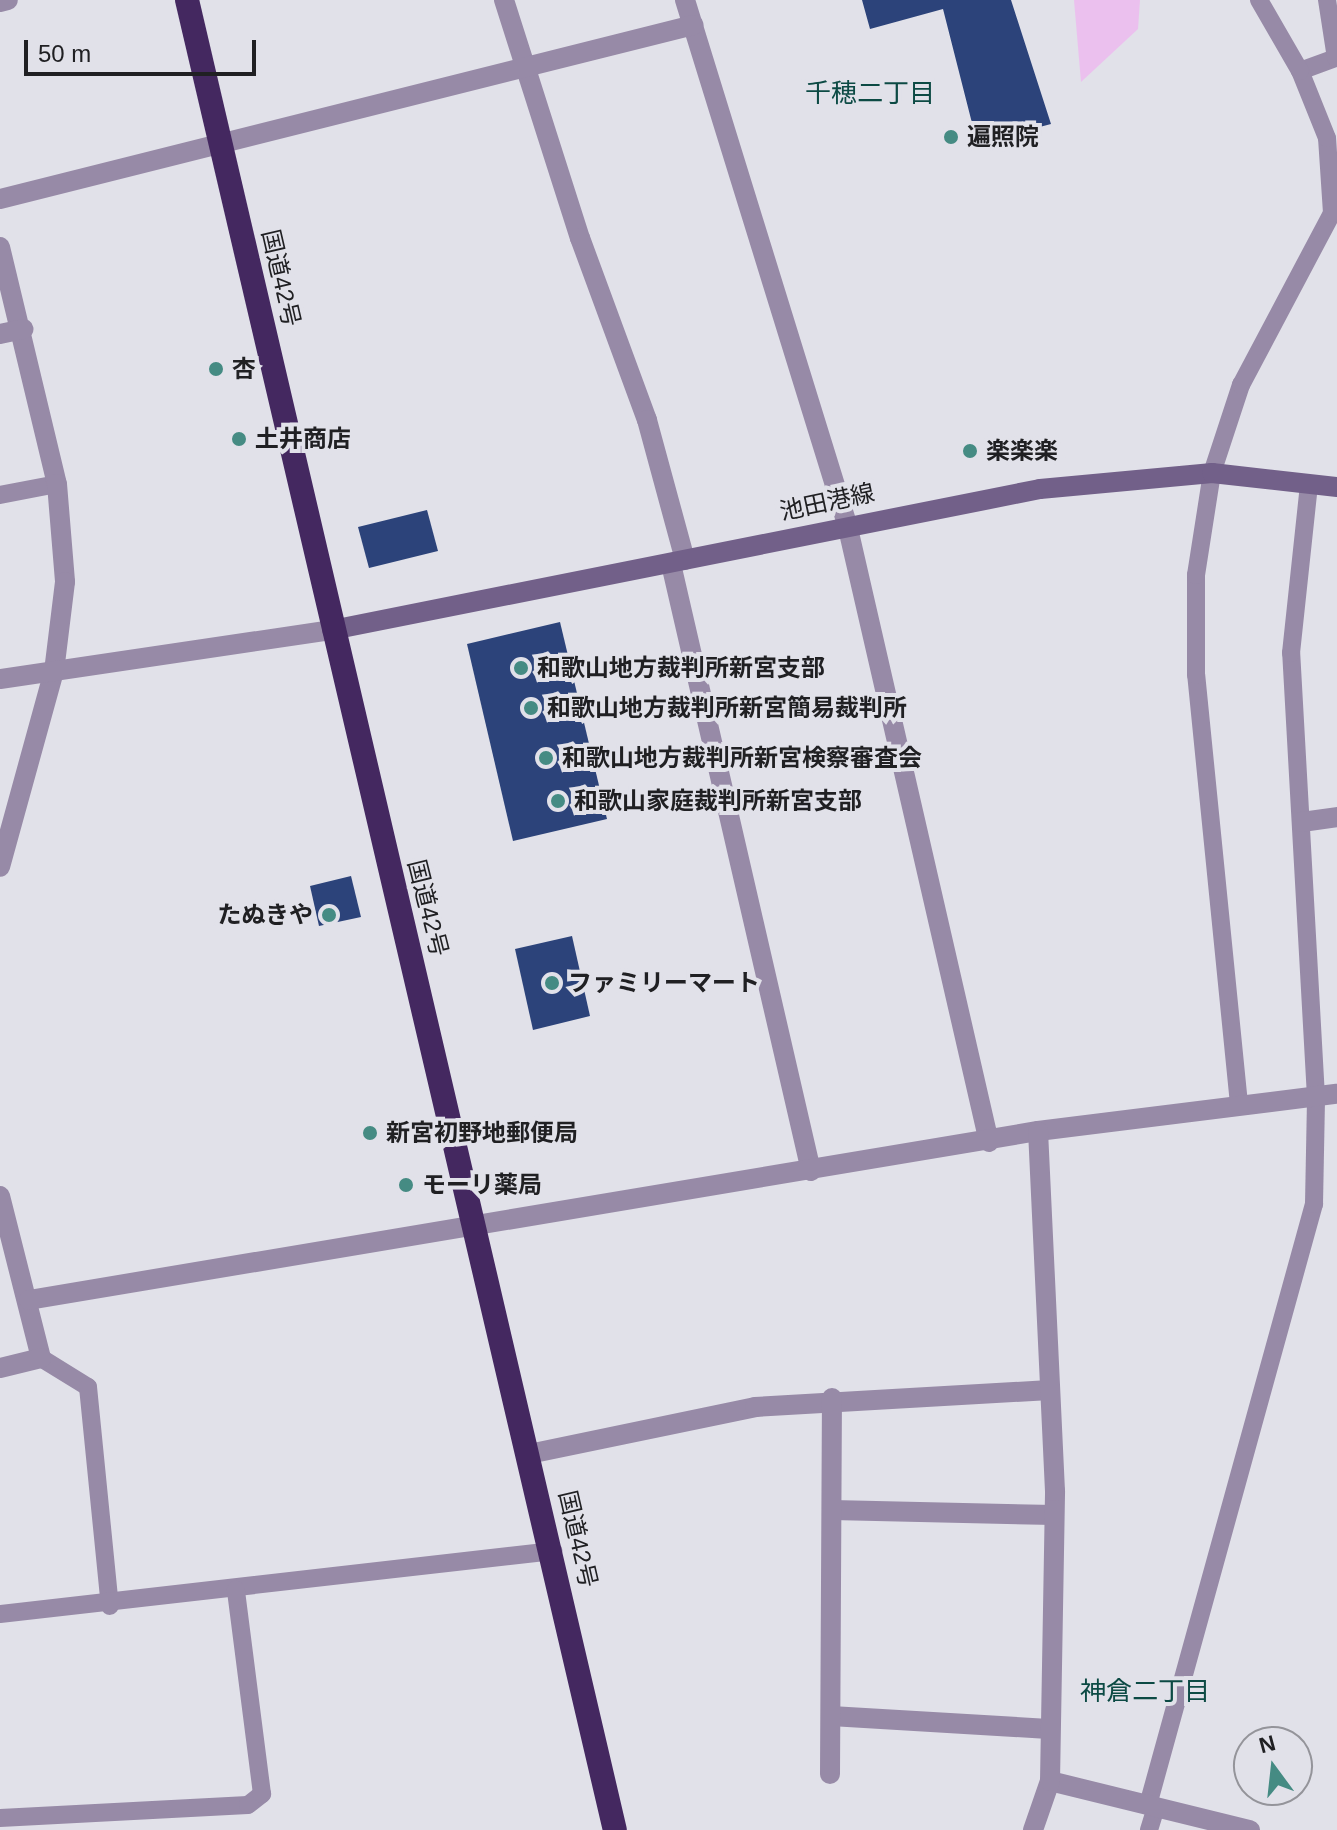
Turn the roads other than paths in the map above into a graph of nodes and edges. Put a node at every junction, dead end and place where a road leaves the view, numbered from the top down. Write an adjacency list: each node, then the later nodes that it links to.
1 (8, 0): 7 (street)
2 (187, 0): 11 (highway, 国道42号)
3 (504, 0): 9 (street)
4 (685, 0): 8 (street)
5 (1259, 0): 10 (lane)
6 (1327, 0): 10 (lane)
7 (0, 2)
8 (693, 25): 9 (street); 21 (street)
9 (526, 67): 11 (street); 22 (street)
10 (1300, 71): 16 (lane)
11 (222, 143): 12 (street); 23 (highway, 国道42号)
12 (0, 199)
13 (0, 247): 14 (street)
14 (23, 329): 15 (street); 17 (street)
15 (0, 334)
16 (1212, 473): 18 (main road, 池田港線); 21 (main road, 池田港線); 31 (lane)
17 (57, 484): 20 (lane); 24 (street)
18 (1309, 484): 19 (main road, 池田港線); 27 (lane)
19 (1337, 487)
20 (0, 495)
21 (847, 524): 22 (main road, 池田港線); 33 (street)
22 (678, 562): 23 (main road, 池田港線); 34 (street)
23 (332, 630): 24 (street); 36 (highway, 国道42号)
24 (54, 671): 25 (street); 28 (street)
25 (0, 679)
26 (1337, 817): 27 (street)
27 (1302, 822): 30 (lane)
28 (0, 867)
29 (1337, 1094): 30 (street)
30 (1316, 1097): 31 (street); 53 (lane)
31 (1239, 1104): 32 (street)
32 (1038, 1131): 33 (street); 40 (street)
33 (989, 1142): 34 (street)
34 (811, 1171): 36 (street)
35 (0, 1196): 37 (street)
36 (476, 1226): 37 (street); 42 (highway, 国道42号)
37 (29, 1300): 38 (street)
38 (41, 1358): 39 (street); 47 (lane)
39 (0, 1368)
40 (1046, 1390): 41 (street); 44 (street)
41 (832, 1398): 42 (street); 43 (street)
42 (529, 1454): 45 (highway, 国道42号)
43 (832, 1510): 44 (street); 49 (street)
44 (1054, 1515): 50 (street)
45 (553, 1551): 46 (lane); 56 (highway, 国道42号)
46 (236, 1590): 47 (lane); 54 (lane)
47 (110, 1606): 48 (lane)
48 (0, 1614)
49 (831, 1716): 50 (street); 51 (street)
50 (1049, 1729): 52 (street)
51 (830, 1774)
52 (1050, 1781): 53 (street); 57 (street)
53 (1152, 1806): 55 (street); 58 (lane)
54 (0, 1818)
55 (1221, 1828): 59 (street)
56 (615, 1830)
57 (1033, 1830)
58 (1149, 1830)
59 (1250, 1830)

